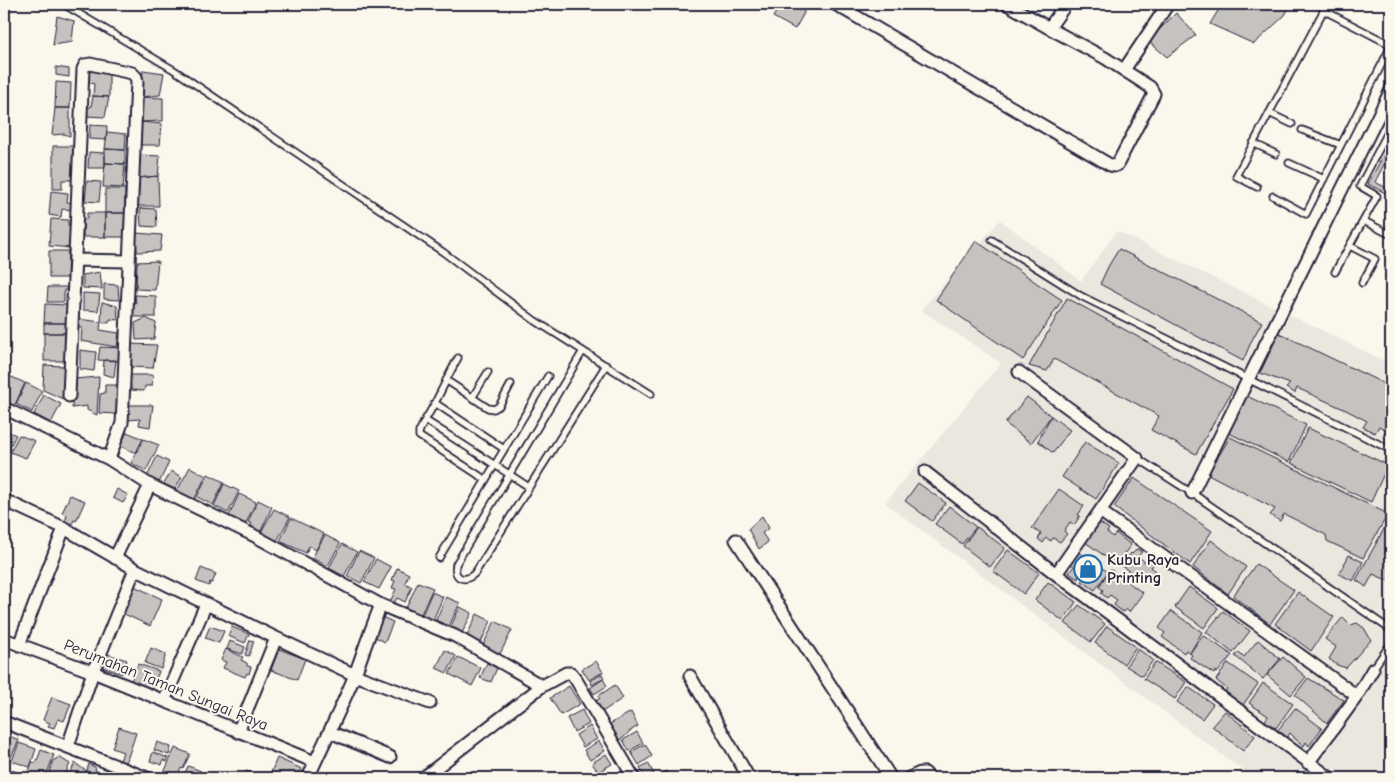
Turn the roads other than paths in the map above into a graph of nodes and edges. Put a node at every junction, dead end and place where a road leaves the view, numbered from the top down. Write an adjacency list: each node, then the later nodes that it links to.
1 (63, 4): 31 (lane)
2 (835, 4): 10 (street)
3 (1008, 4): 8 (street)
4 (1066, 4): 8 (street)
5 (1168, 4): 10 (street)
6 (1326, 4): 7 (lane)
7 (1323, 10): 9 (lane); 12 (lane)
8 (1048, 28): 10 (street)
9 (1391, 45): 17 (lane)
10 (1124, 70)
11 (1391, 90): 37 (street)
12 (1269, 113): 13 (lane); 16 (lane)
13 (1292, 124)
14 (1391, 126): 23 (lane)
15 (1302, 130): 17 (lane)
16 (1253, 143): 18 (lane); 21 (lane)
17 (1341, 145): 20 (lane)
18 (1276, 154)
19 (1289, 163): 20 (lane)
20 (1324, 179): 22 (lane)
21 (1256, 187)
22 (1273, 196)
23 (1364, 221): 24 (lane); 26 (lane)
24 (1389, 234)
25 (992, 240): 37 (lane)
26 (1350, 246): 29 (lane); 30 (lane)
27 (75, 260): 28 (street); 28 (street); 41 (street)
28 (128, 261): 49 (street)
29 (1335, 272)
30 (1362, 283)
31 (583, 351): 33 (lane); 52 (lane)
32 (458, 358): 38 (lane)
33 (606, 365): 40 (lane); 55 (lane)
34 (488, 372): 42 (lane)
35 (1019, 372): 48 (street)
36 (548, 376): 46 (lane)
37 (1249, 378): 47 (lane); 56 (street)
38 (446, 380): 42 (lane); 43 (lane)
39 (511, 384): 42 (lane)
40 (651, 394)
41 (69, 396)
42 (472, 398)
43 (435, 403): 45 (lane); 46 (lane)
44 (4, 408): 49 (street)
45 (425, 420): 50 (lane); 53 (lane)
46 (504, 449): 50 (lane)
47 (1391, 450)
48 (1137, 458): 56 (lane); 58 (street)
49 (109, 459): 54 (street)
50 (495, 465): 52 (lane); 53 (lane)
51 (925, 472): 64 (street)
52 (509, 474): 55 (lane); 55 (lane)
53 (486, 480): 62 (lane)
54 (150, 485): 61 (street); 66 (street)
55 (529, 487)
56 (1192, 492): 67 (lane)
57 (4, 500): 59 (street)
58 (1100, 512): 64 (street); 77 (street)
59 (64, 528): 61 (street); 71 (street)
60 (736, 540): 92 (street)
61 (115, 558): 63 (street)
62 (439, 558)
63 (135, 569): 65 (street); 73 (street)
64 (1056, 574): 86 (street)
65 (206, 604): 68 (street); 78 (street)
66 (380, 605): 74 (street); 76 (street)
67 (1391, 630)
68 (276, 638): 74 (street); 81 (street)
69 (4, 639): 71 (street, Perumahan Taman Sungai Raya)
70 (1391, 643): 72 (lane)
71 (20, 645): 73 (street, Perumahan Taman Sungai Raya)
72 (1373, 669): 77 (street)
73 (93, 672): 78 (street, Perumahan Taman Sungai Raya); 83 (street)
74 (355, 675): 79 (street); 82 (street)
75 (690, 676): 91 (street)
76 (542, 686): 89 (street); 90 (street)
77 (1357, 696): 86 (street)
78 (164, 701): 81 (street, Perumahan Taman Sungai Raya)
79 (430, 703)
80 (4, 722): 83 (street)
81 (238, 732): 85 (street, Perumahan Taman Sungai Raya)
82 (330, 732): 84 (street); 85 (street)
83 (68, 746): 87 (street)
84 (390, 757)
85 (315, 762): 88 (street)
86 (1308, 763): 95 (street)
87 (147, 778)
88 (308, 778)
89 (423, 778)
90 (634, 778)
91 (749, 778)
92 (891, 778)
93 (909, 778): 94 (street)
94 (930, 778)
95 (1330, 778)

